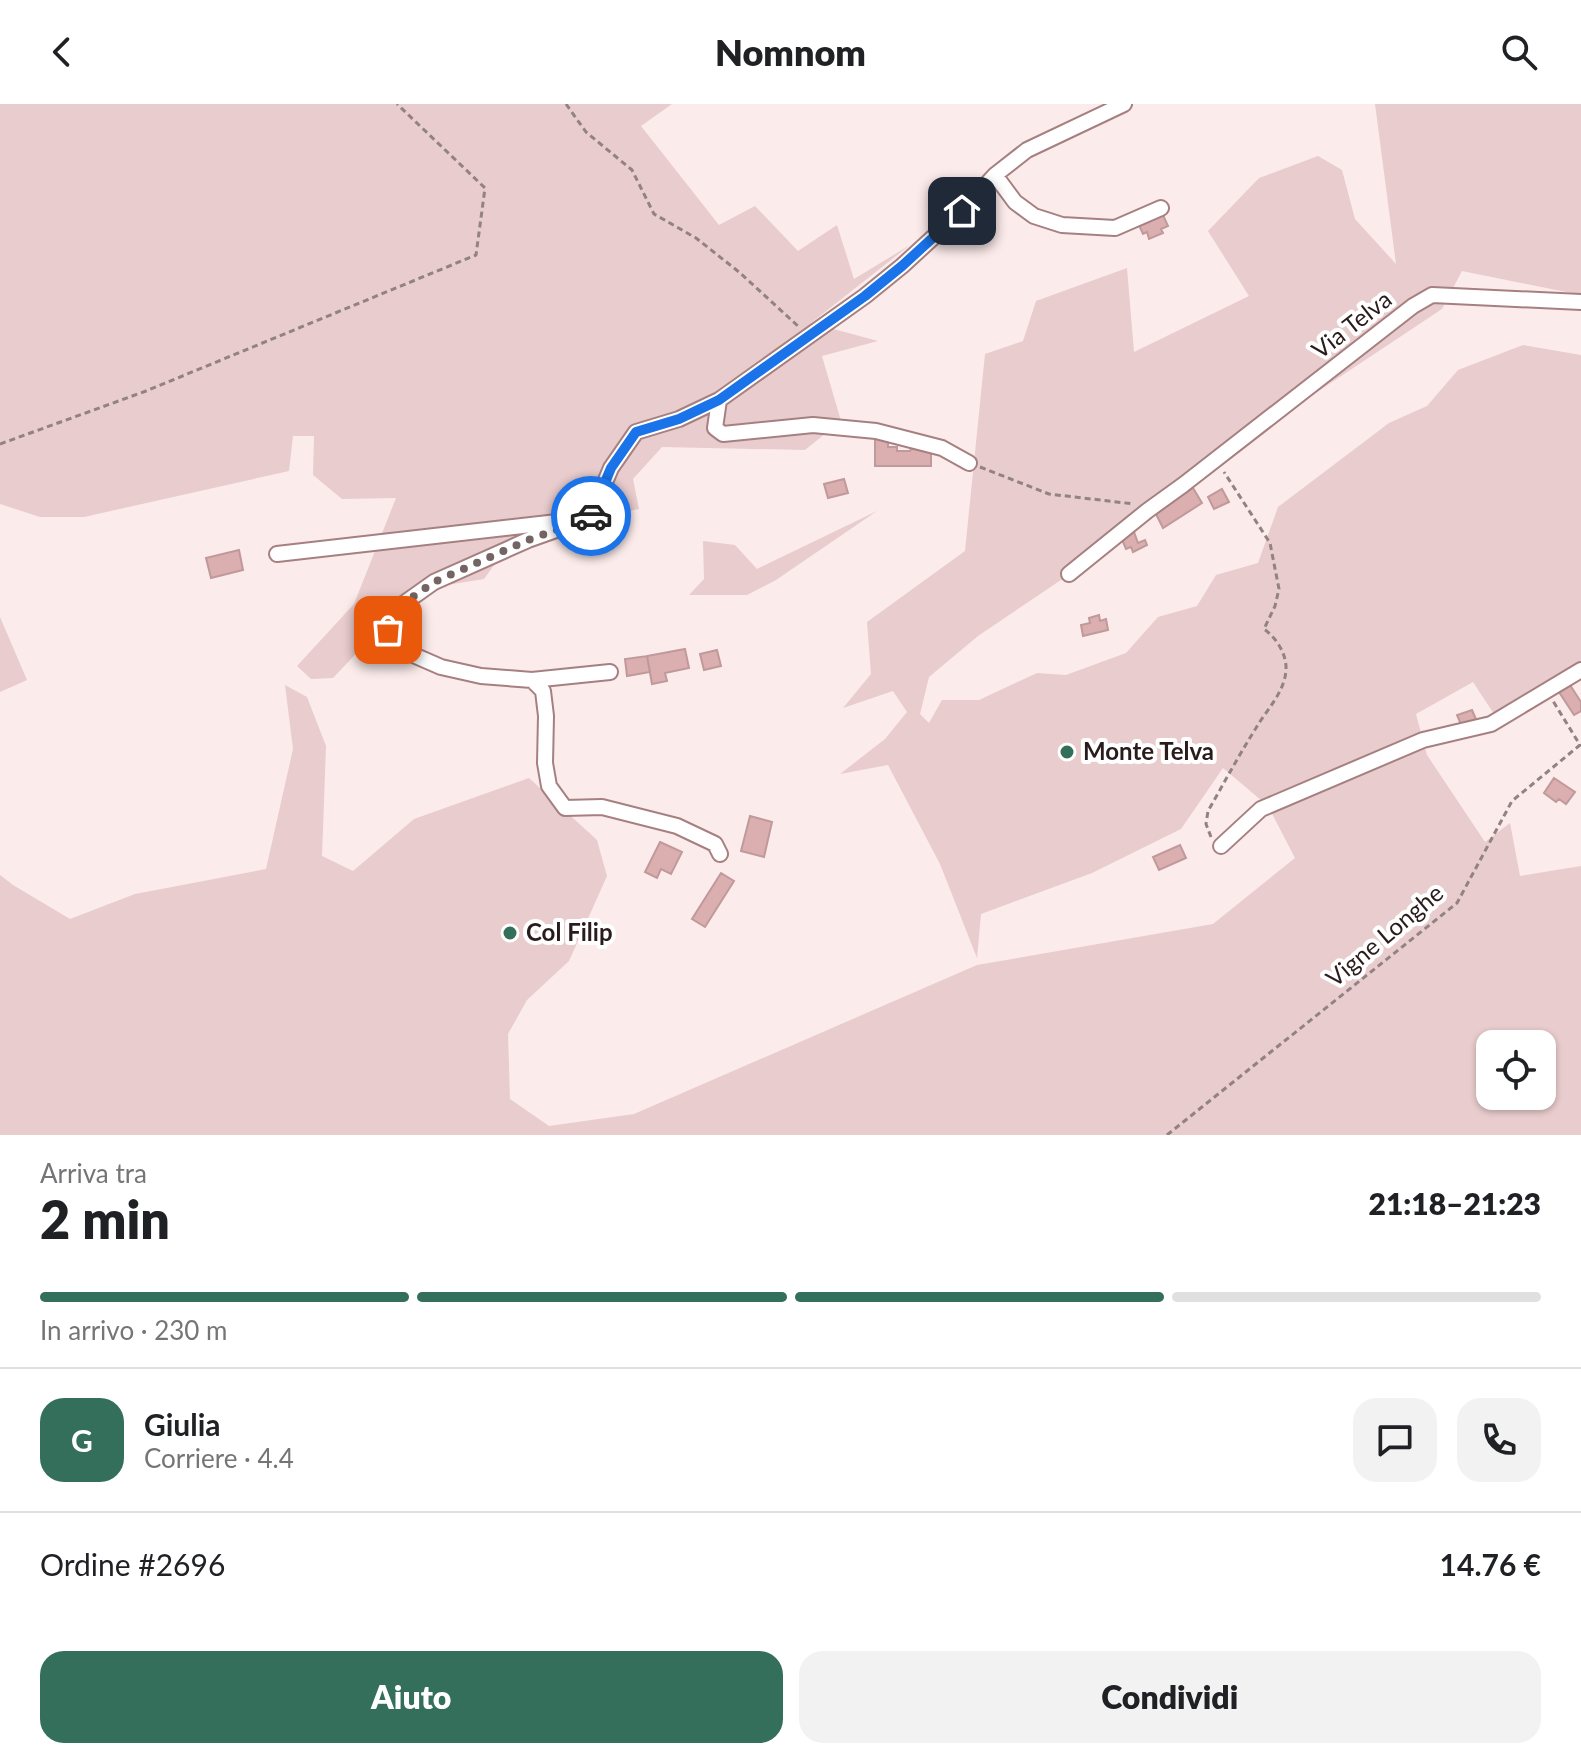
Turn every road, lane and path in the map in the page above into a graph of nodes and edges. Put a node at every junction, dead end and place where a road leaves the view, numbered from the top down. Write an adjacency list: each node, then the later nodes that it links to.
1 (397, 104): 9 (path)
2 (566, 104): 7 (path)
3 (1124, 104): 4 (street)
4 (995, 175): 5 (street); 7 (street)
5 (1161, 208)
6 (1581, 302): 10 (street, Via Telva)
7 (808, 336): 8 (street)
8 (719, 400): 11 (street); 13 (street)
9 (0, 444)
10 (1216, 459): 12 (street, Via Telva); 20 (path)
11 (969, 463): 12 (path)
12 (1147, 511): 15 (street, Via Telva)
13 (590, 518): 14 (street); 18 (street)
14 (277, 554)
15 (1069, 574)
16 (1581, 670): 19 (street)
17 (610, 672): 18 (street)
18 (532, 680): 21 (street)
19 (1547, 691): 20 (street); 22 (path, Vigne Longhe)
20 (1221, 846)
21 (720, 854)
22 (1167, 1135)

